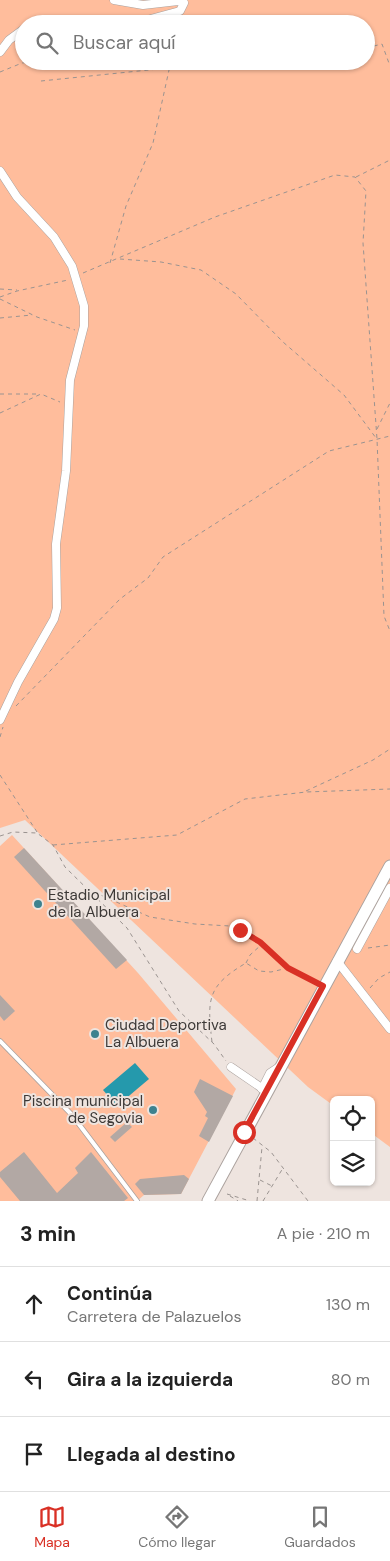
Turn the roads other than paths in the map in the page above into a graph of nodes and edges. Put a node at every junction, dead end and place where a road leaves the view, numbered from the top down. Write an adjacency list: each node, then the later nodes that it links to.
1 (114, 0): 2 (street)
2 (165, 15)
3 (15, 36): 4 (street)
4 (0, 52)
5 (0, 171): 6 (street)
6 (0, 720)
7 (390, 866): 10 (street)
8 (390, 888): 9 (street)
9 (357, 949)
10 (337, 960): 11 (street); 14 (street)
11 (390, 1029)
12 (0, 1041): 15 (lane)
13 (231, 1068): 14 (street)
14 (264, 1090): 16 (street)
15 (137, 1201)
16 (208, 1201)

